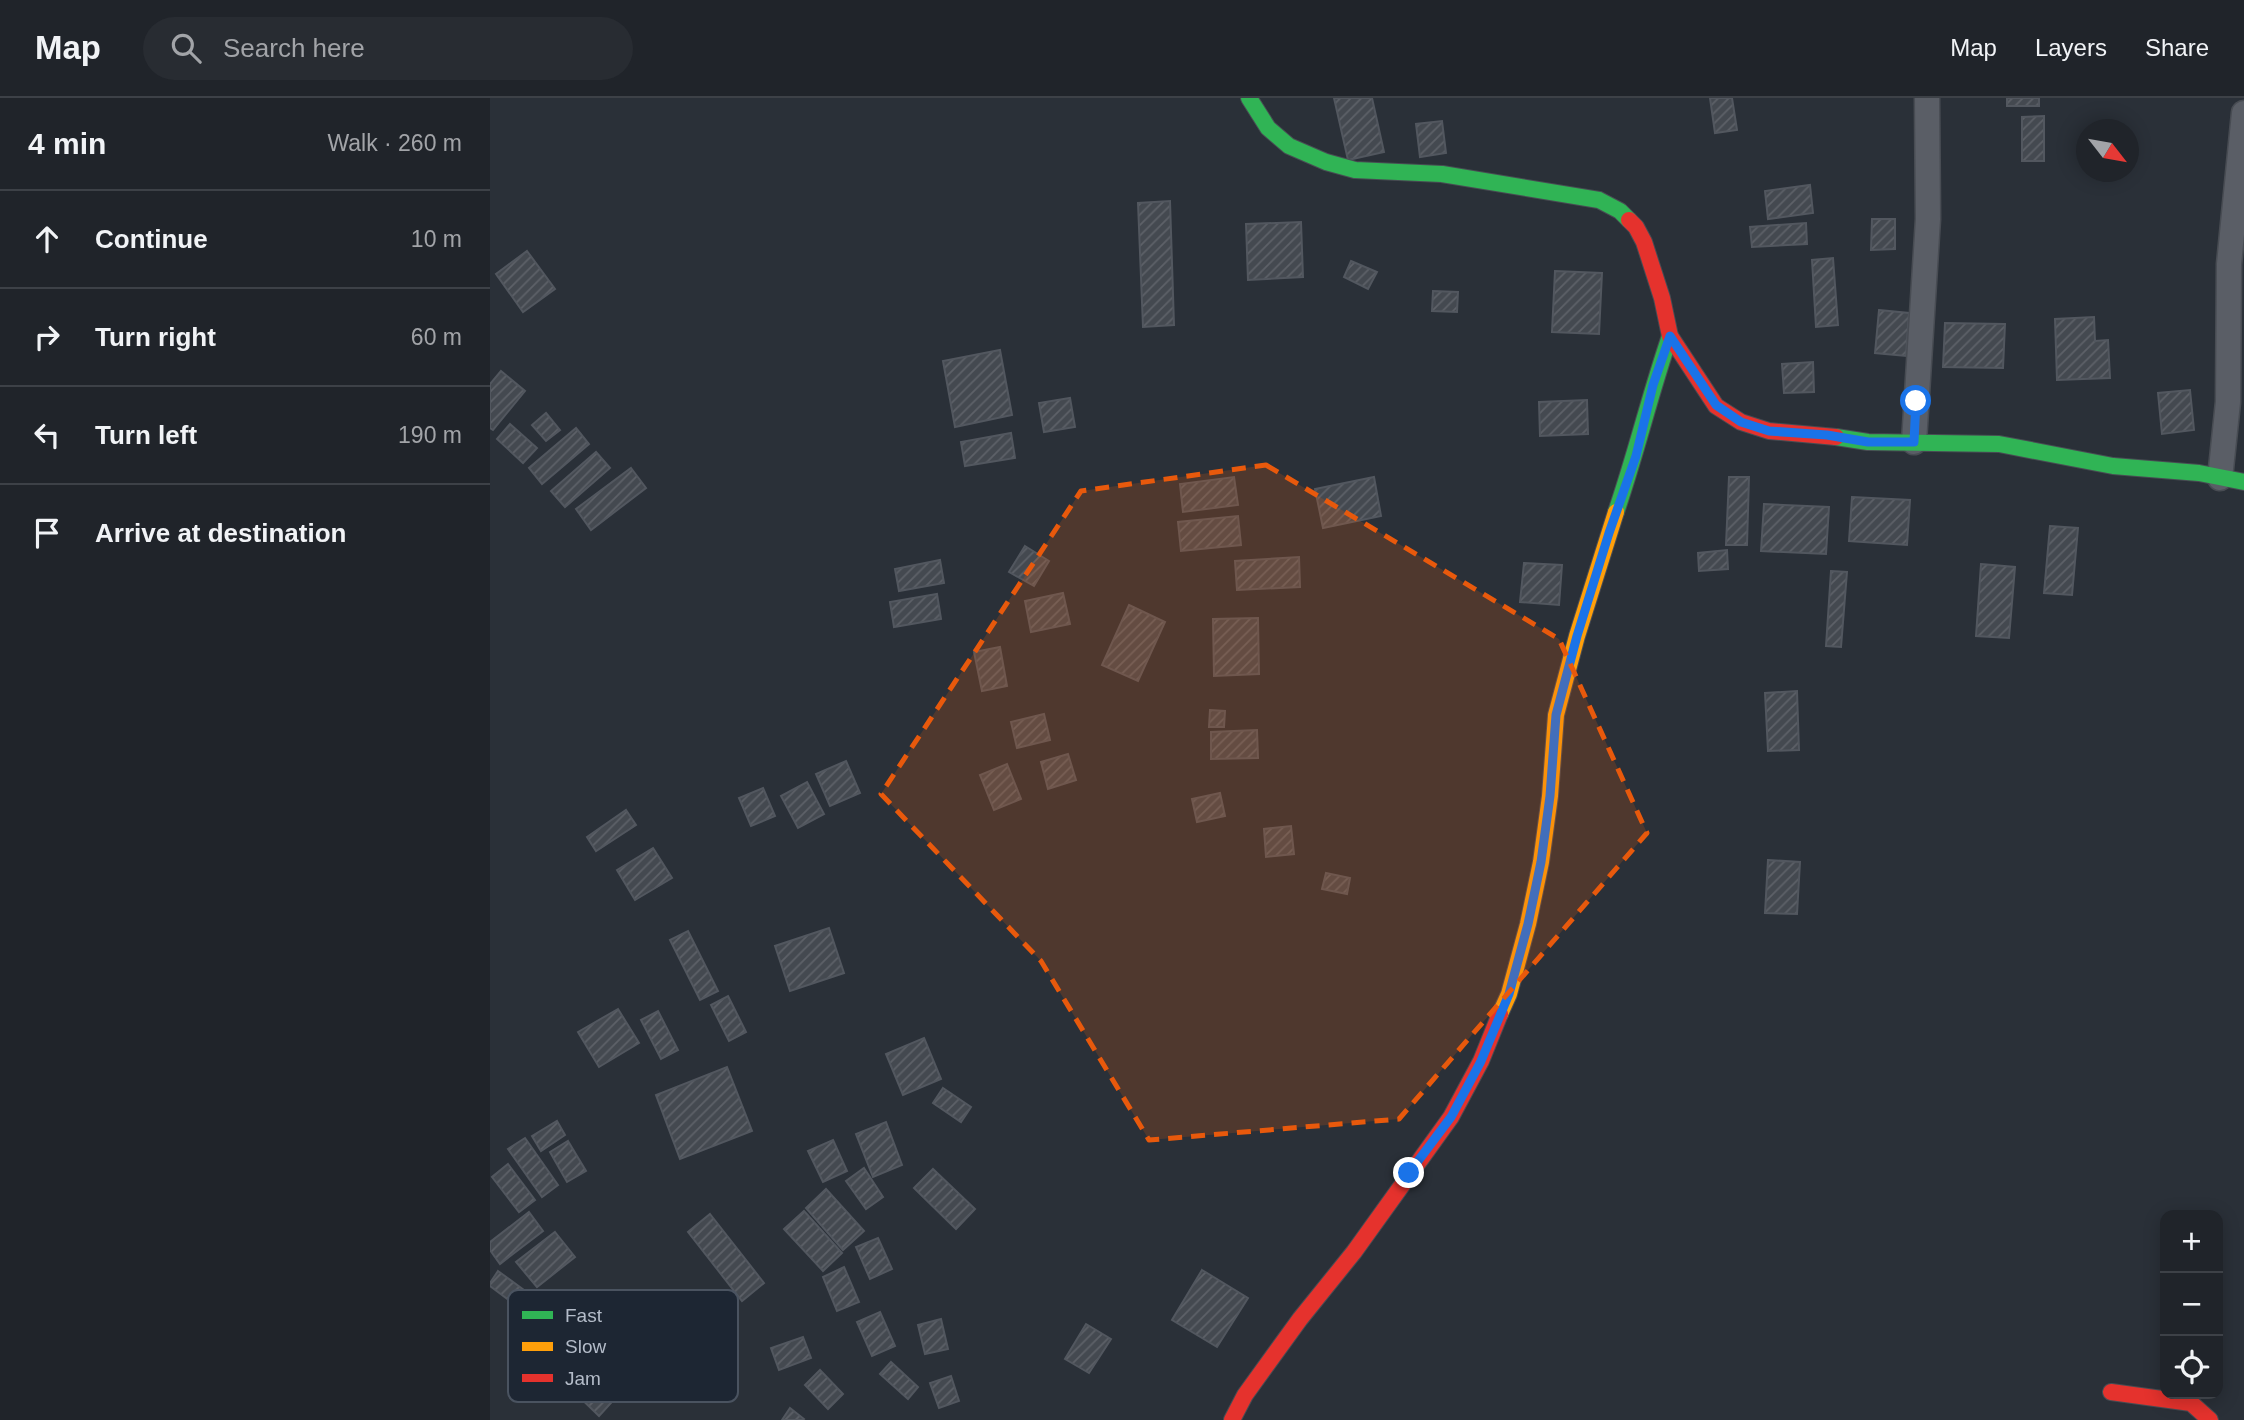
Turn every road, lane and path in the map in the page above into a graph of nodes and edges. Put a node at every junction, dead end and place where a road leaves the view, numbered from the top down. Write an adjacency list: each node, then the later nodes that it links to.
1 (1249, 98): 4 (street)
2 (1927, 98): 5 (street)
3 (2244, 113): 6 (street)
4 (1670, 336): 5 (street); 8 (street)
5 (1914, 442): 6 (street)
6 (2232, 480)
7 (2111, 1392): 9 (street)
8 (1232, 1420)
9 (2210, 1420)

